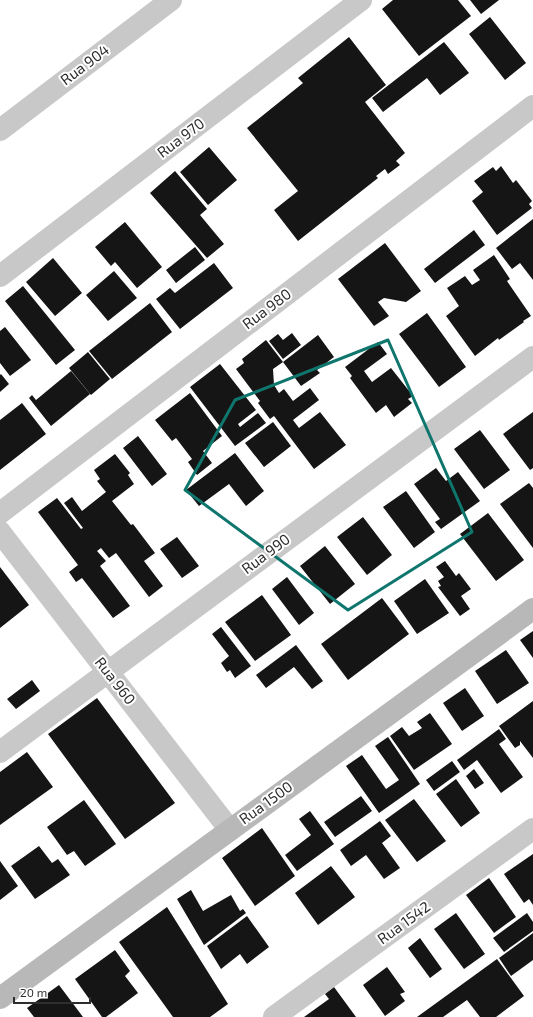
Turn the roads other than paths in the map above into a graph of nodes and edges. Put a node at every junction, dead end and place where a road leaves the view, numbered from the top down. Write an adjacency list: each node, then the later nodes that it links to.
1 (171, 0): 4 (street, Rua 904)
2 (361, 0): 5 (street, Rua 970)
3 (533, 106): 7 (street, Rua 980)
4 (0, 130)
5 (0, 276)
6 (533, 357): 10 (street, Rua 990)
7 (0, 512)
8 (0, 532): 10 (street, Rua 960)
9 (533, 609): 13 (street, Rua 1500)
10 (108, 672): 11 (street, Rua 990); 13 (street, Rua 960)
11 (0, 752)
12 (533, 829): 15 (street, Rua 1542)
13 (230, 830): 14 (street, Rua 1500)
14 (0, 998)
15 (274, 1017)

